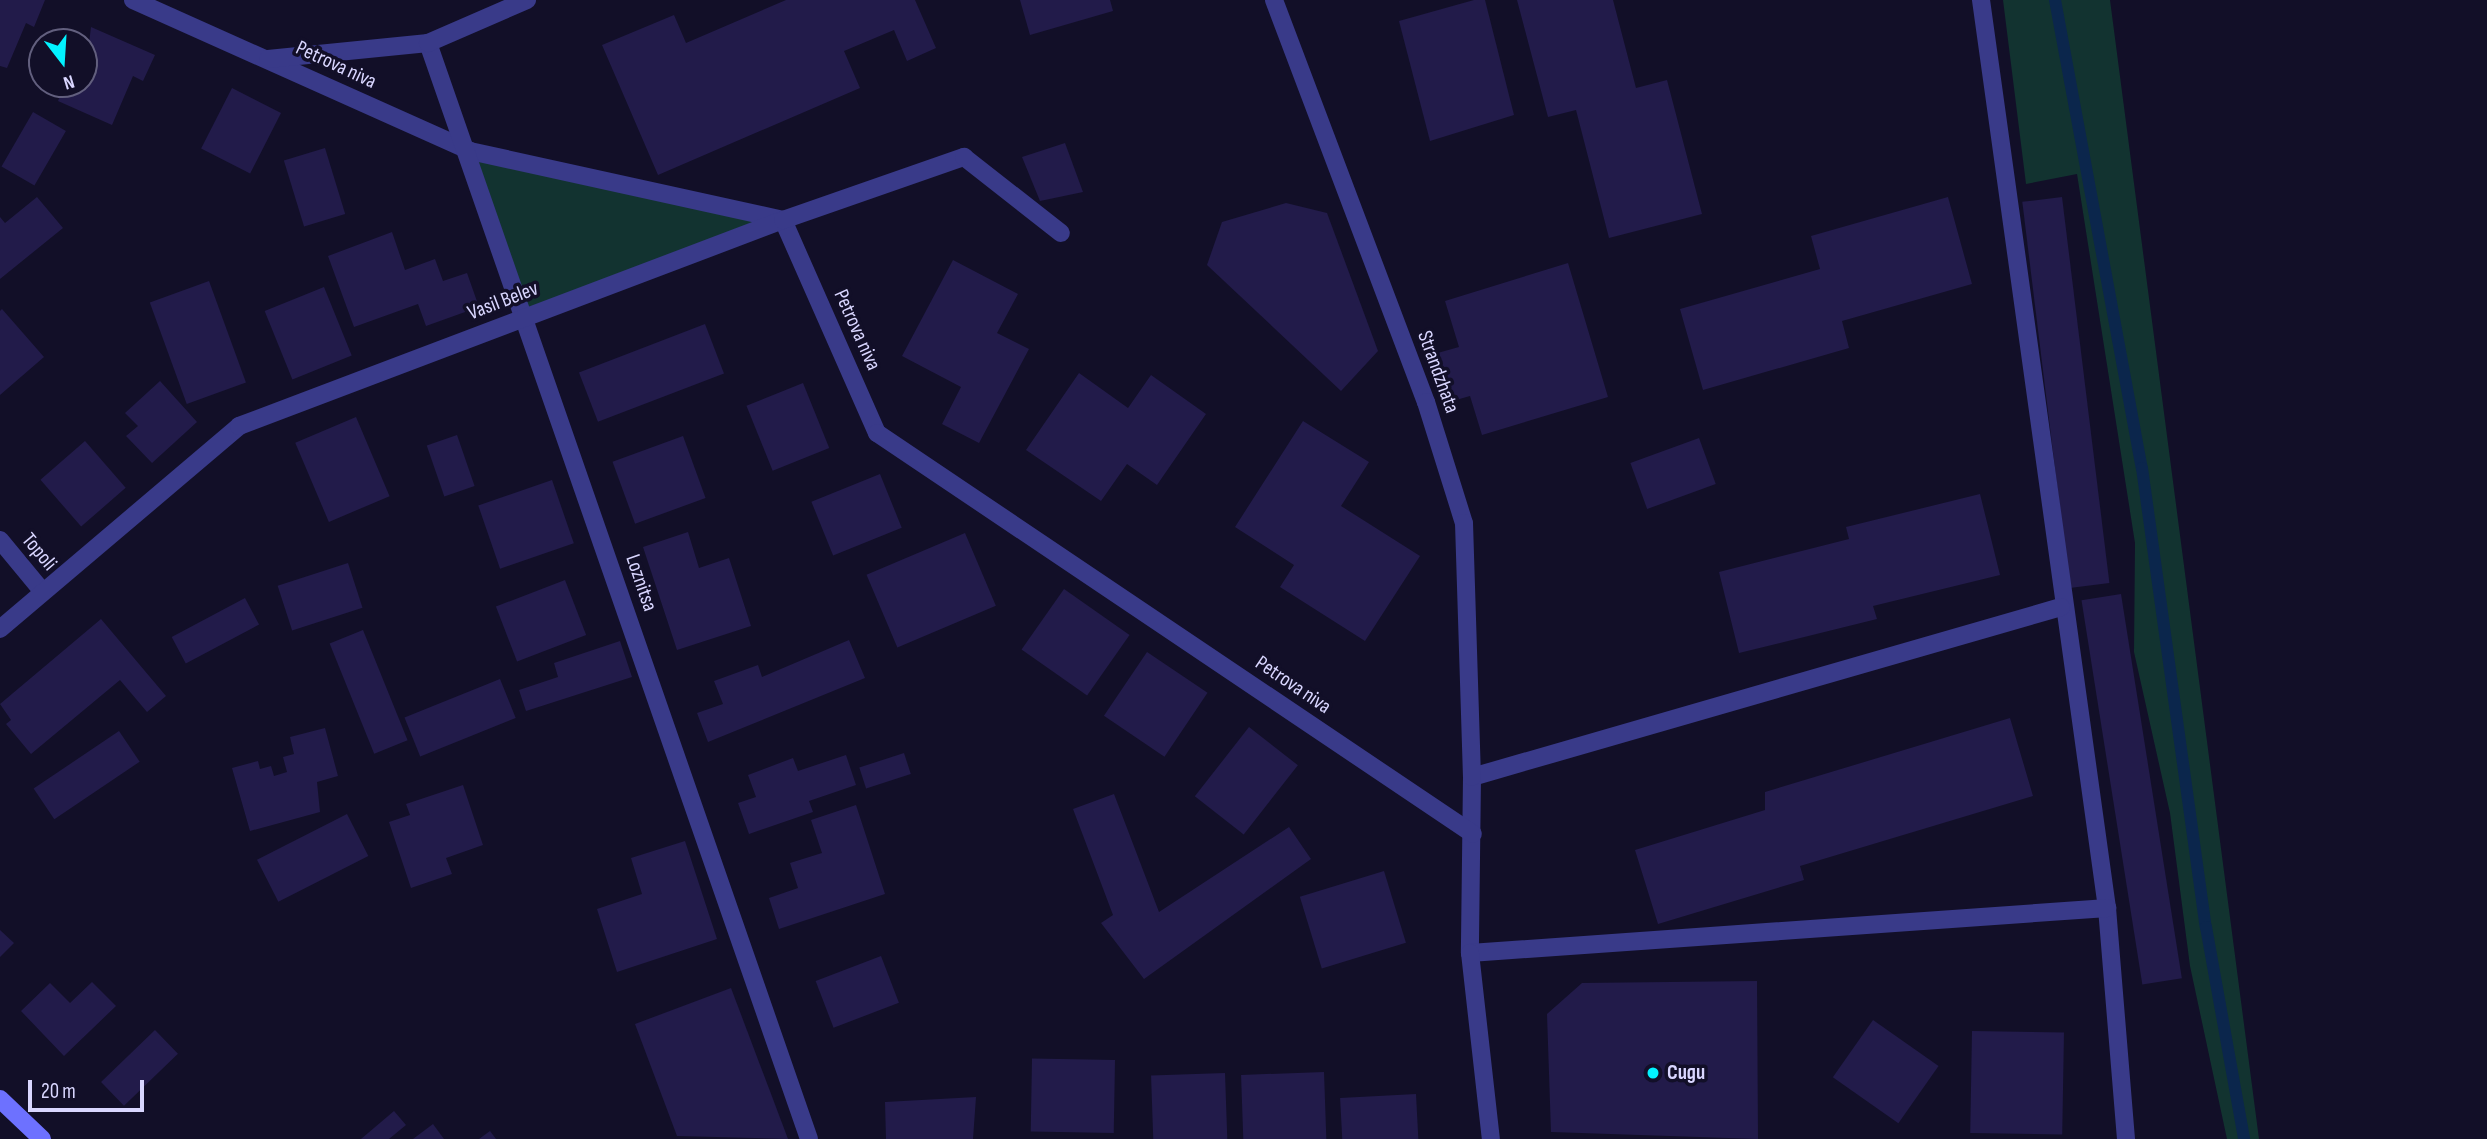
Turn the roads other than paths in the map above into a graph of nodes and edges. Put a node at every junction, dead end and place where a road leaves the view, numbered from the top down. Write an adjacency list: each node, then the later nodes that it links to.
1 (133, 0): 6 (street, Petrova niva)
2 (527, 0): 5 (street)
3 (1981, 0): 13 (street)
4 (1280, 1): 15 (street, Strandzhata)
5 (428, 43): 6 (street); 7 (street, Loznitsa)
6 (268, 59): 7 (street, Petrova niva)
7 (470, 151): 8 (street, Petrova niva); 10 (street, Loznitsa)
8 (783, 220): 9 (street, Vasil Belev); 10 (street, Vasil Belev); 16 (street, Petrova niva)
9 (1061, 233)
10 (525, 317): 12 (street, Vasil Belev); 21 (street, Loznitsa)
11 (0, 540): 12 (street, Topoli)
12 (43, 592): 14 (street, Vasil Belev)
13 (2061, 607): 15 (street); 17 (street)
14 (0, 629)
15 (1472, 777): 16 (street)
16 (1473, 834): 18 (street)
17 (2107, 908): 18 (street); 23 (street)
18 (1470, 953): 22 (street)
19 (0, 1099): 20 (main road)
20 (42, 1139)
21 (809, 1139)
22 (1491, 1139)
23 (2126, 1139)

